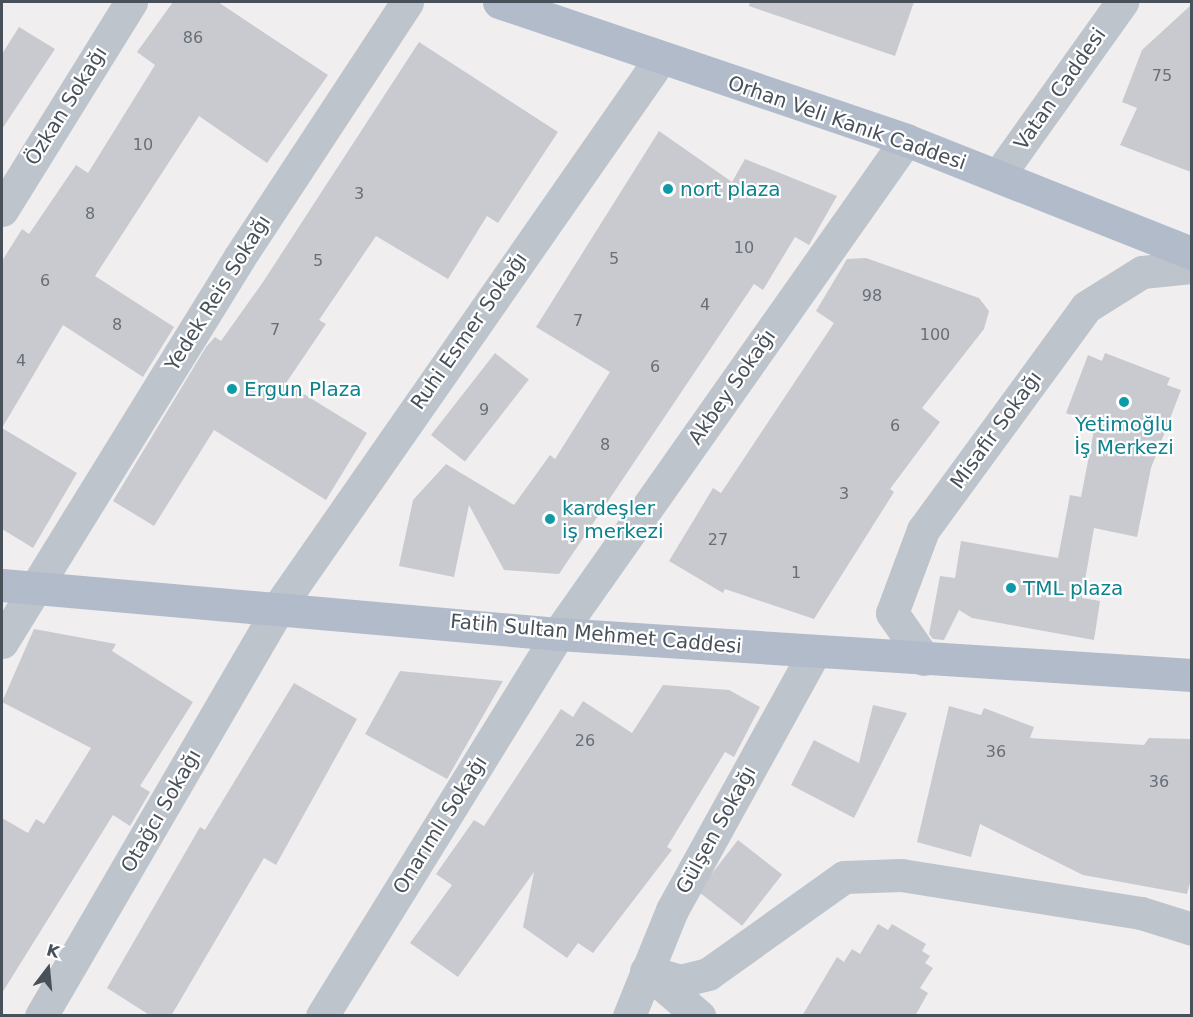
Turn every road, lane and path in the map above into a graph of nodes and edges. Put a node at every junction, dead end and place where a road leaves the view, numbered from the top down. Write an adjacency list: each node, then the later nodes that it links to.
1 (131, 2): 8 (street, Özkan Sokağı)
2 (406, 2): 12 (street, Yedek Reis Sokağı)
3 (499, 2): 5 (main road, Orhan Veli Kanık Caddesi)
4 (1122, 2): 7 (street, Vatan Caddesi)
5 (660, 59): 6 (main road, Orhan Veli Kanık Caddesi); 13 (street, Ruhi Esmer Sokağı)
6 (906, 140): 7 (main road, Orhan Veli Kanık Caddesi); 14 (street, Akbey Sokağı)
7 (998, 176): 9 (main road, Orhan Veli Kanık Caddesi)
8 (2, 210)
9 (1191, 253)
10 (1191, 267): 17 (street, Misafir Sokağı)
11 (2, 585): 12 (main road, Fatih Sultan Mehmet Caddesi)
12 (34, 588): 13 (main road, Fatih Sultan Mehmet Caddesi); 15 (street, Yedek Reis Sokağı)
13 (280, 605): 14 (main road, Fatih Sultan Mehmet Caddesi); 21 (street, Otağcı Sokağı)
14 (558, 634): 16 (main road, Fatih Sultan Mehmet Caddesi); 22 (street, Onarımlı Sokağı)
15 (2, 642)
16 (815, 651): 17 (main road, Fatih Sultan Mehmet Caddesi); 20 (street, Gülşen Sokağı)
17 (924, 659): 18 (main road, Fatih Sultan Mehmet Caddesi)
18 (1191, 675)
19 (1191, 929): 20 (street)
20 (646, 971): 23 (street, Gülşen Sokağı); 24 (street)
21 (41, 1016)
22 (322, 1016)
23 (629, 1016)
24 (699, 1016)

